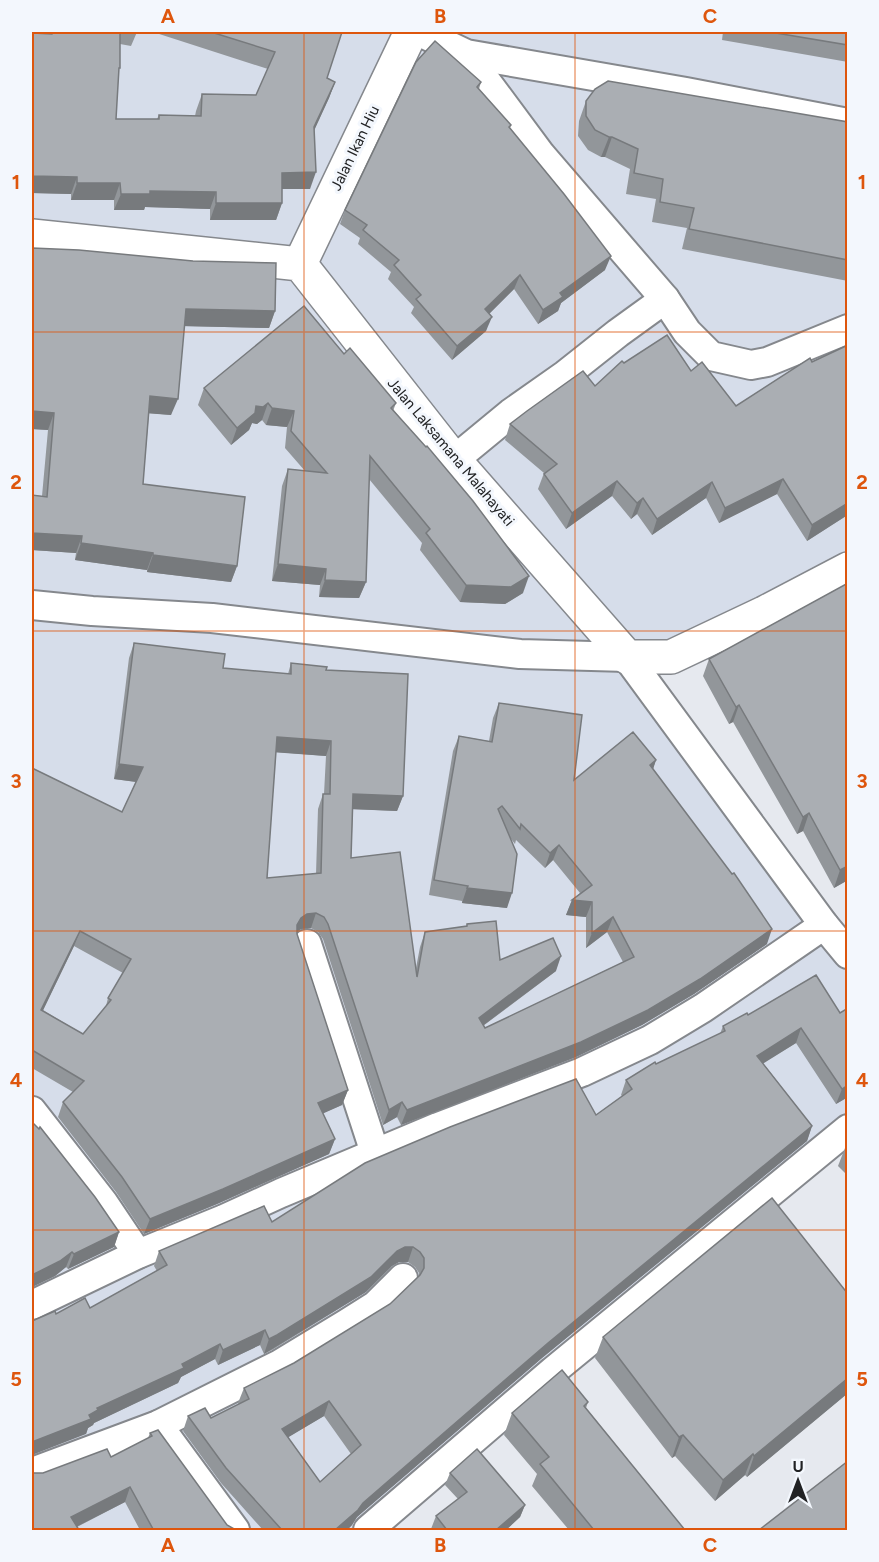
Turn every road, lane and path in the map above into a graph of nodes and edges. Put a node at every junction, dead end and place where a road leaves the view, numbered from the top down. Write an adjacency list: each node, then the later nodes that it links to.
1 (411, 32): 6 (main road, Jalan Ikan Hiu)
2 (420, 32): 3 (street)
3 (466, 54): 4 (street); 7 (street)
4 (848, 123)
5 (32, 236): 6 (main road)
6 (300, 264): 9 (main road, Jalan Laksamana Malahayati)
7 (665, 299): 8 (street); 9 (street)
8 (848, 329)
9 (454, 460): 12 (main road, Jalan Laksamana Malahayati)
10 (848, 569): 12 (main road)
11 (32, 605): 12 (street)
12 (627, 657): 13 (street)
13 (824, 925): 15 (street); 18 (street)
14 (307, 944): 18 (street)
15 (848, 954)
16 (32, 1111): 19 (street)
17 (848, 1128): 24 (street)
18 (375, 1153): 19 (street)
19 (138, 1254): 21 (street)
20 (403, 1278): 22 (street)
21 (32, 1305)
22 (158, 1425): 23 (street); 25 (street)
23 (32, 1472)
24 (377, 1528)
25 (235, 1530)

